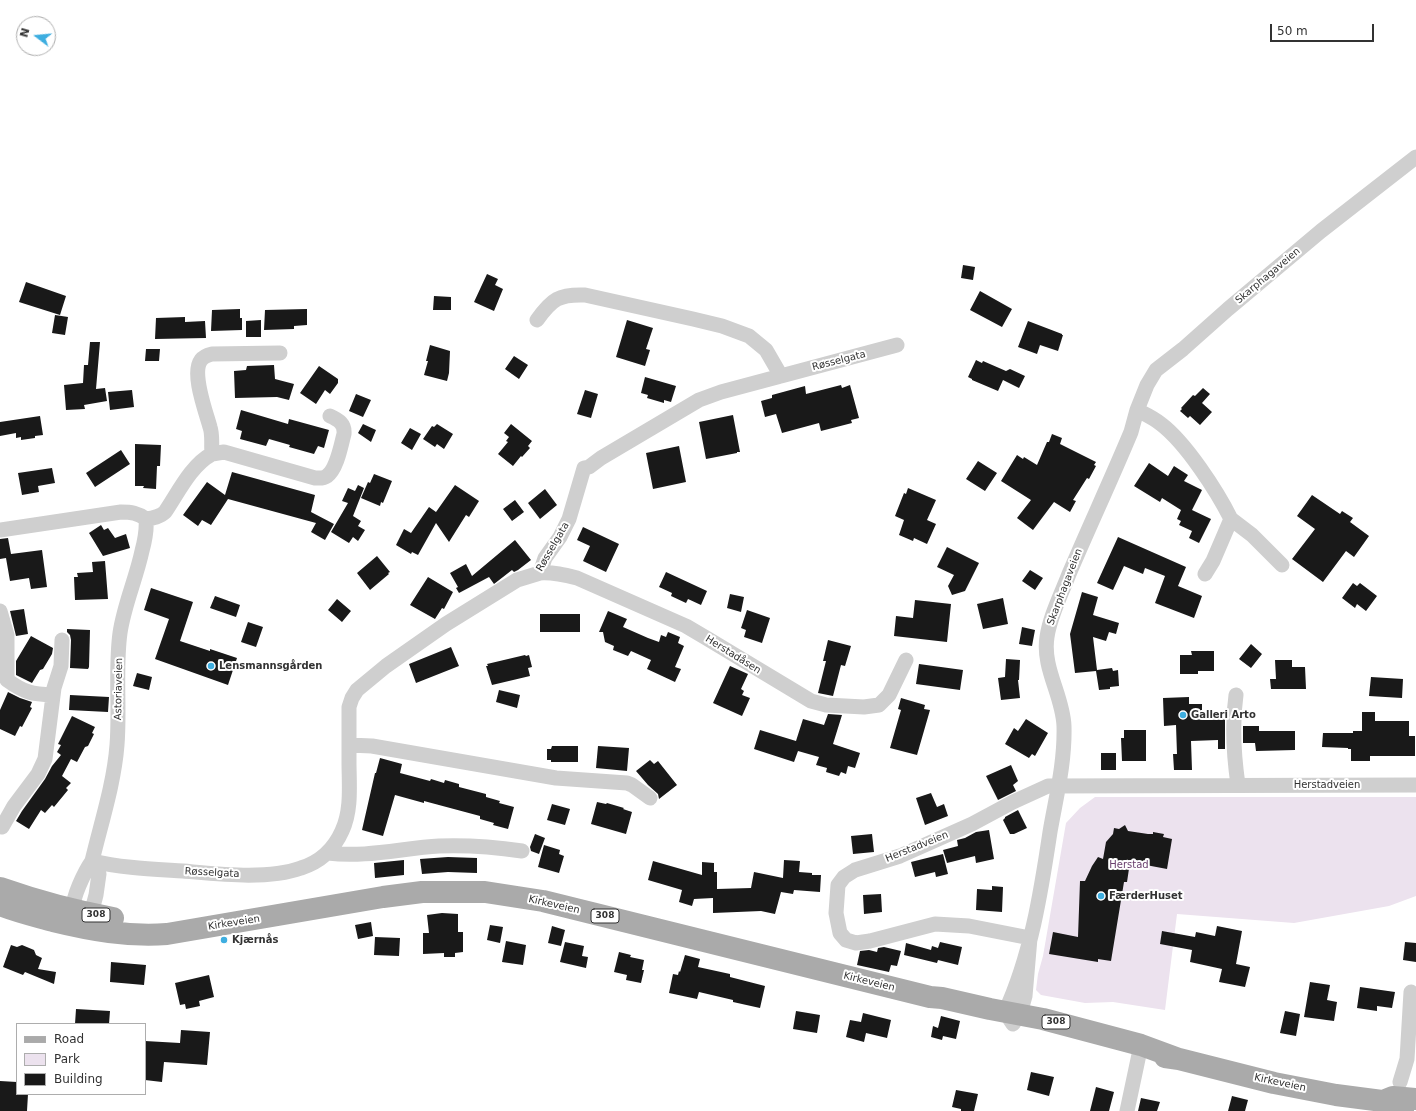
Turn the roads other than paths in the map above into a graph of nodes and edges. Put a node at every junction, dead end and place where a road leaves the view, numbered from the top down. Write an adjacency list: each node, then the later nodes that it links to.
1 (1416, 157): 6 (street, Skarphagaveien)
2 (537, 320): 5 (street)
3 (897, 345): 5 (street, Røsselgata)
4 (280, 353): 8 (street)
5 (781, 376): 13 (street, Røsselgata)
6 (1137, 410): 10 (street); 23 (street, Skarphagaveien)
7 (330, 416): 8 (street)
8 (212, 454): 9 (street)
9 (146, 519): 11 (street); 28 (street, Astoriaveien)
10 (1231, 519): 12 (street); 14 (street)
11 (0, 530)
12 (1282, 565)
13 (540, 574): 17 (street, Herstadåsen); 20 (street, Røsselgata)
14 (1205, 574)
15 (0, 611): 18 (street)
16 (62, 640): 18 (street)
17 (906, 660)
18 (53, 695): 25 (street)
19 (1236, 695): 21 (street)
20 (349, 745): 24 (street); 27 (street, Røsselgata)
21 (1238, 785): 22 (street, Herstadveien); 23 (street, Herstadveien)
22 (1416, 785)
23 (1059, 786): 32 (street, Skarphagaveien); 32 (street, Herstadveien)
24 (650, 798)
25 (2, 827)
26 (522, 851): 27 (street)
27 (328, 853): 28 (street, Røsselgata)
28 (92, 861): 31 (street)
29 (0, 888): 31 (main road, Kirkeveien / 308)
30 (0, 905): 31 (main road, Kirkeveien / 308)
31 (80, 917): 34 (main road, Kirkeveien / 308)
32 (1030, 938): 34 (street, Skarphagaveien)
33 (1411, 992): 36 (street)
34 (1013, 1017): 35 (main road, Kirkeveien / 308)
35 (1140, 1049): 38 (main road, Kirkeveien / 308); 39 (street)
36 (1400, 1082)
37 (1416, 1098): 38 (main road, Kirkeveien / 308)
38 (1382, 1101): 40 (main road, Kirkeveien / 308)
39 (1127, 1111)
40 (1403, 1111)

